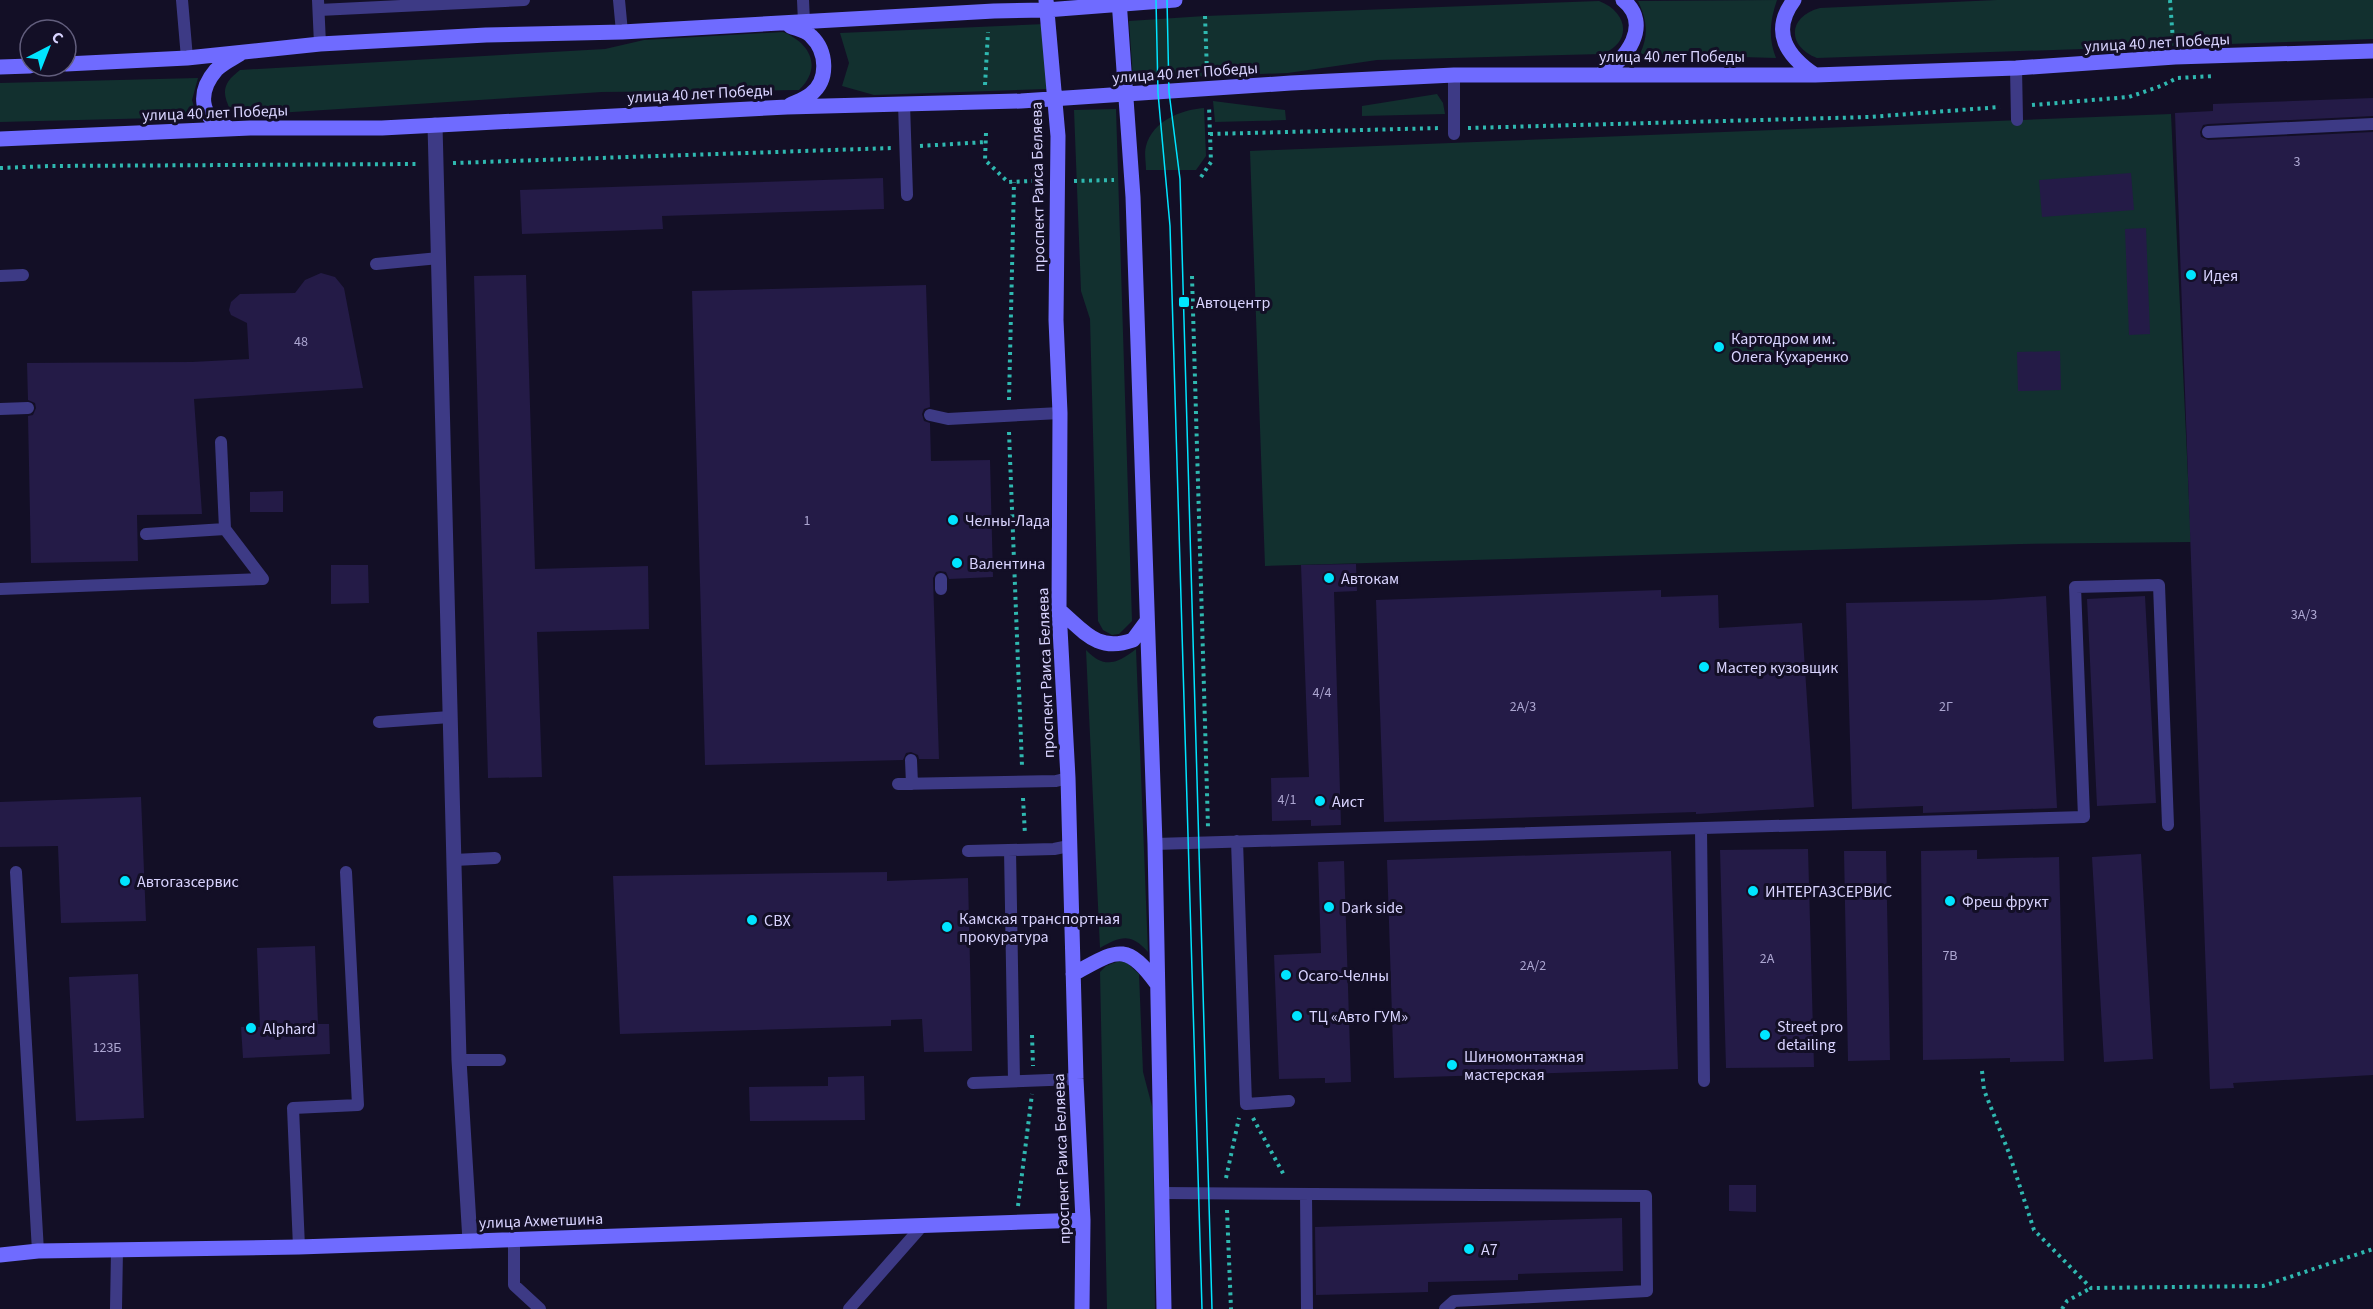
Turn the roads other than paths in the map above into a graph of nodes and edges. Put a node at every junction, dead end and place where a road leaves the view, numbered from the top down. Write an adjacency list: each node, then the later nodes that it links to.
1 (182, 0): 17 (lane)
2 (524, 0): 9 (lane)
3 (619, 0): 13 (lane)
4 (804, 0): 11 (lane)
5 (1175, 0): 8 (street)
6 (1623, 0): 22 (street)
7 (1794, 0): 24 (street)
8 (1119, 2): 10 (street); 25 (street)
9 (318, 5): 14 (lane)
10 (1046, 5): 11 (street); 26 (street, проспект Раиса Беляева)
11 (804, 22): 12 (street)
12 (780, 23): 13 (street); 28 (street)
13 (622, 32): 14 (street)
14 (320, 44): 16 (street)
15 (2373, 51): 21 (street, улица 40 лет Победы)
16 (243, 53): 17 (street); 32 (street)
17 (187, 58): 18 (street)
18 (78, 63)
19 (18, 66): 20 (street)
20 (0, 67)
21 (2016, 68): 24 (street, улица 40 лет Победы); 29 (lane)
22 (1601, 74): 23 (street, улица 40 лет Победы); 24 (street, улица 40 лет Победы)
23 (1454, 75): 25 (street, улица 40 лет Победы); 33 (lane)
24 (1815, 75)
25 (1125, 94): 26 (street, улица 40 лет Победы); 50 (street)
26 (1054, 99): 27 (street, улица 40 лет Победы); 43 (street, проспект Раиса Беляева)
27 (904, 104): 28 (street, улица 40 лет Победы); 36 (lane)
28 (787, 107): 30 (street, улица 40 лет Победы)
29 (2018, 120)
30 (435, 124): 32 (street, улица 40 лет Победы); 37 (street)
31 (2373, 124): 34 (lane)
32 (250, 128): 35 (street, улица 40 лет Победы)
33 (1454, 131)
34 (2208, 132)
35 (0, 139)
36 (907, 195)
37 (439, 258): 38 (lane); 51 (street)
38 (376, 264)
39 (23, 275): 40 (lane)
40 (0, 276)
41 (28, 408): 42 (lane)
42 (0, 409)
43 (1060, 413): 44 (lane); 49 (street, проспект Раиса Беляева)
44 (930, 420)
45 (221, 442): 46 (lane)
46 (225, 529): 47 (lane); 48 (lane)
47 (146, 534)
48 (0, 589)
49 (1059, 609): 50 (street); 54 (street, проспект Раиса Беляева)
50 (1147, 621): 60 (street)
51 (450, 717): 52 (lane); 65 (street)
52 (379, 722)
53 (911, 760): 56 (lane)
54 (1068, 778): 56 (lane); 61 (street, проспект Раиса Беляева)
55 (897, 784): 56 (lane)
56 (912, 784)
57 (2168, 825): 58 (lane)
58 (1701, 829): 59 (lane); 74 (lane)
59 (1237, 841): 60 (lane); 76 (lane)
60 (1155, 844): 69 (street)
61 (1070, 846): 62 (lane); 68 (street, проспект Раиса Беляева)
62 (1010, 850): 63 (lane); 73 (lane)
63 (968, 851)
64 (495, 858): 65 (lane)
65 (454, 860): 70 (street)
66 (16, 872): 85 (lane)
67 (346, 873): 83 (lane)
68 (1072, 974): 69 (street); 72 (street, проспект Раиса Беляева)
69 (1157, 984): 77 (street)
70 (459, 1060): 71 (lane); 82 (street)
71 (500, 1060)
72 (1076, 1079): 73 (lane); 79 (street, проспект Раиса Беляева)
73 (1014, 1081): 75 (lane)
74 (1704, 1081)
75 (973, 1083)
76 (1289, 1101)
77 (1162, 1193): 78 (lane); 91 (street)
78 (1300, 1194): 92 (lane); 93 (lane)
79 (1083, 1220): 80 (street, улица Ахметшина); 90 (street, проспект Раиса Беляева)
80 (923, 1225): 81 (street, улица Ахметшина); 89 (lane)
81 (514, 1239): 82 (street, улица Ахметшина); 88 (lane)
82 (470, 1241): 83 (street, улица Ахметшина)
83 (299, 1247): 84 (street, улица Ахметшина)
84 (117, 1250): 85 (street, улица Ахметшина); 87 (lane)
85 (38, 1251): 86 (street, улица Ахметшина)
86 (0, 1255)
87 (116, 1309)
88 (540, 1309)
89 (849, 1309)
90 (1082, 1309)
91 (1164, 1309)
92 (1307, 1309)
93 (1446, 1309)

